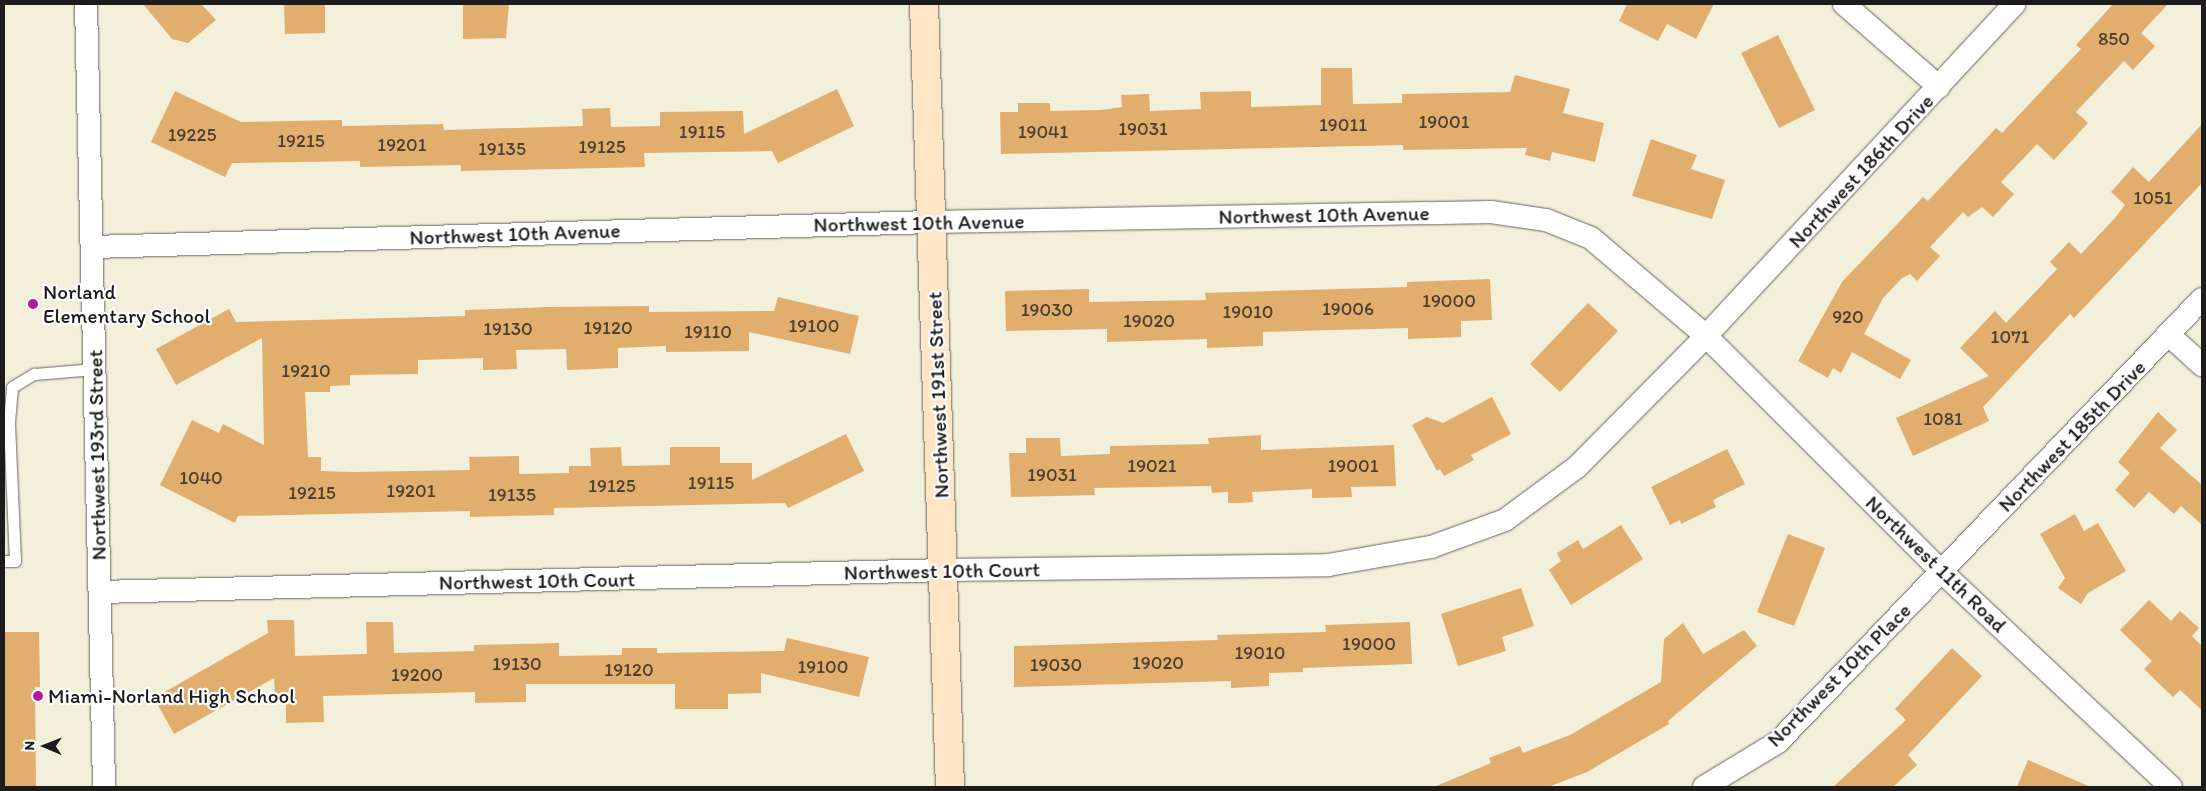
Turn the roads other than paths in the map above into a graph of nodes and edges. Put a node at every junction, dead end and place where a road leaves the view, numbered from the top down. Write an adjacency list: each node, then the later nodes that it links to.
1 (86, 4): 7 (street, Northwest 193rd Street)
2 (924, 4): 6 (street, Northwest 191st Street)
3 (1844, 4): 5 (street)
4 (2014, 4): 5 (street, Northwest 186th Drive)
5 (1939, 87): 10 (street, Northwest 186th Drive)
6 (930, 222): 7 (street, Northwest 10th Avenue); 10 (street, Northwest 10th Avenue); 15 (street, Northwest 191st Street)
7 (93, 247): 12 (street, Northwest 193rd Street)
8 (2202, 299): 9 (street, Northwest 185th Drive)
9 (2169, 335): 11 (street); 16 (street, Northwest 185th Drive)
10 (1706, 336): 15 (street, Northwest 10th Court); 16 (street, Northwest 11th Road)
11 (2202, 365)
12 (96, 369): 13 (lane); 17 (street, Northwest 193rd Street)
13 (6, 422): 14 (lane)
14 (4, 561)
15 (945, 570): 17 (street, Northwest 10th Court); 19 (street, Northwest 191st Street)
16 (1942, 572): 20 (street, Northwest 10th Place); 21 (street, Northwest 11th Road)
17 (100, 592): 18 (street, Northwest 193rd Street)
18 (104, 787)
19 (950, 787)
20 (1704, 787)
21 (2171, 787)

